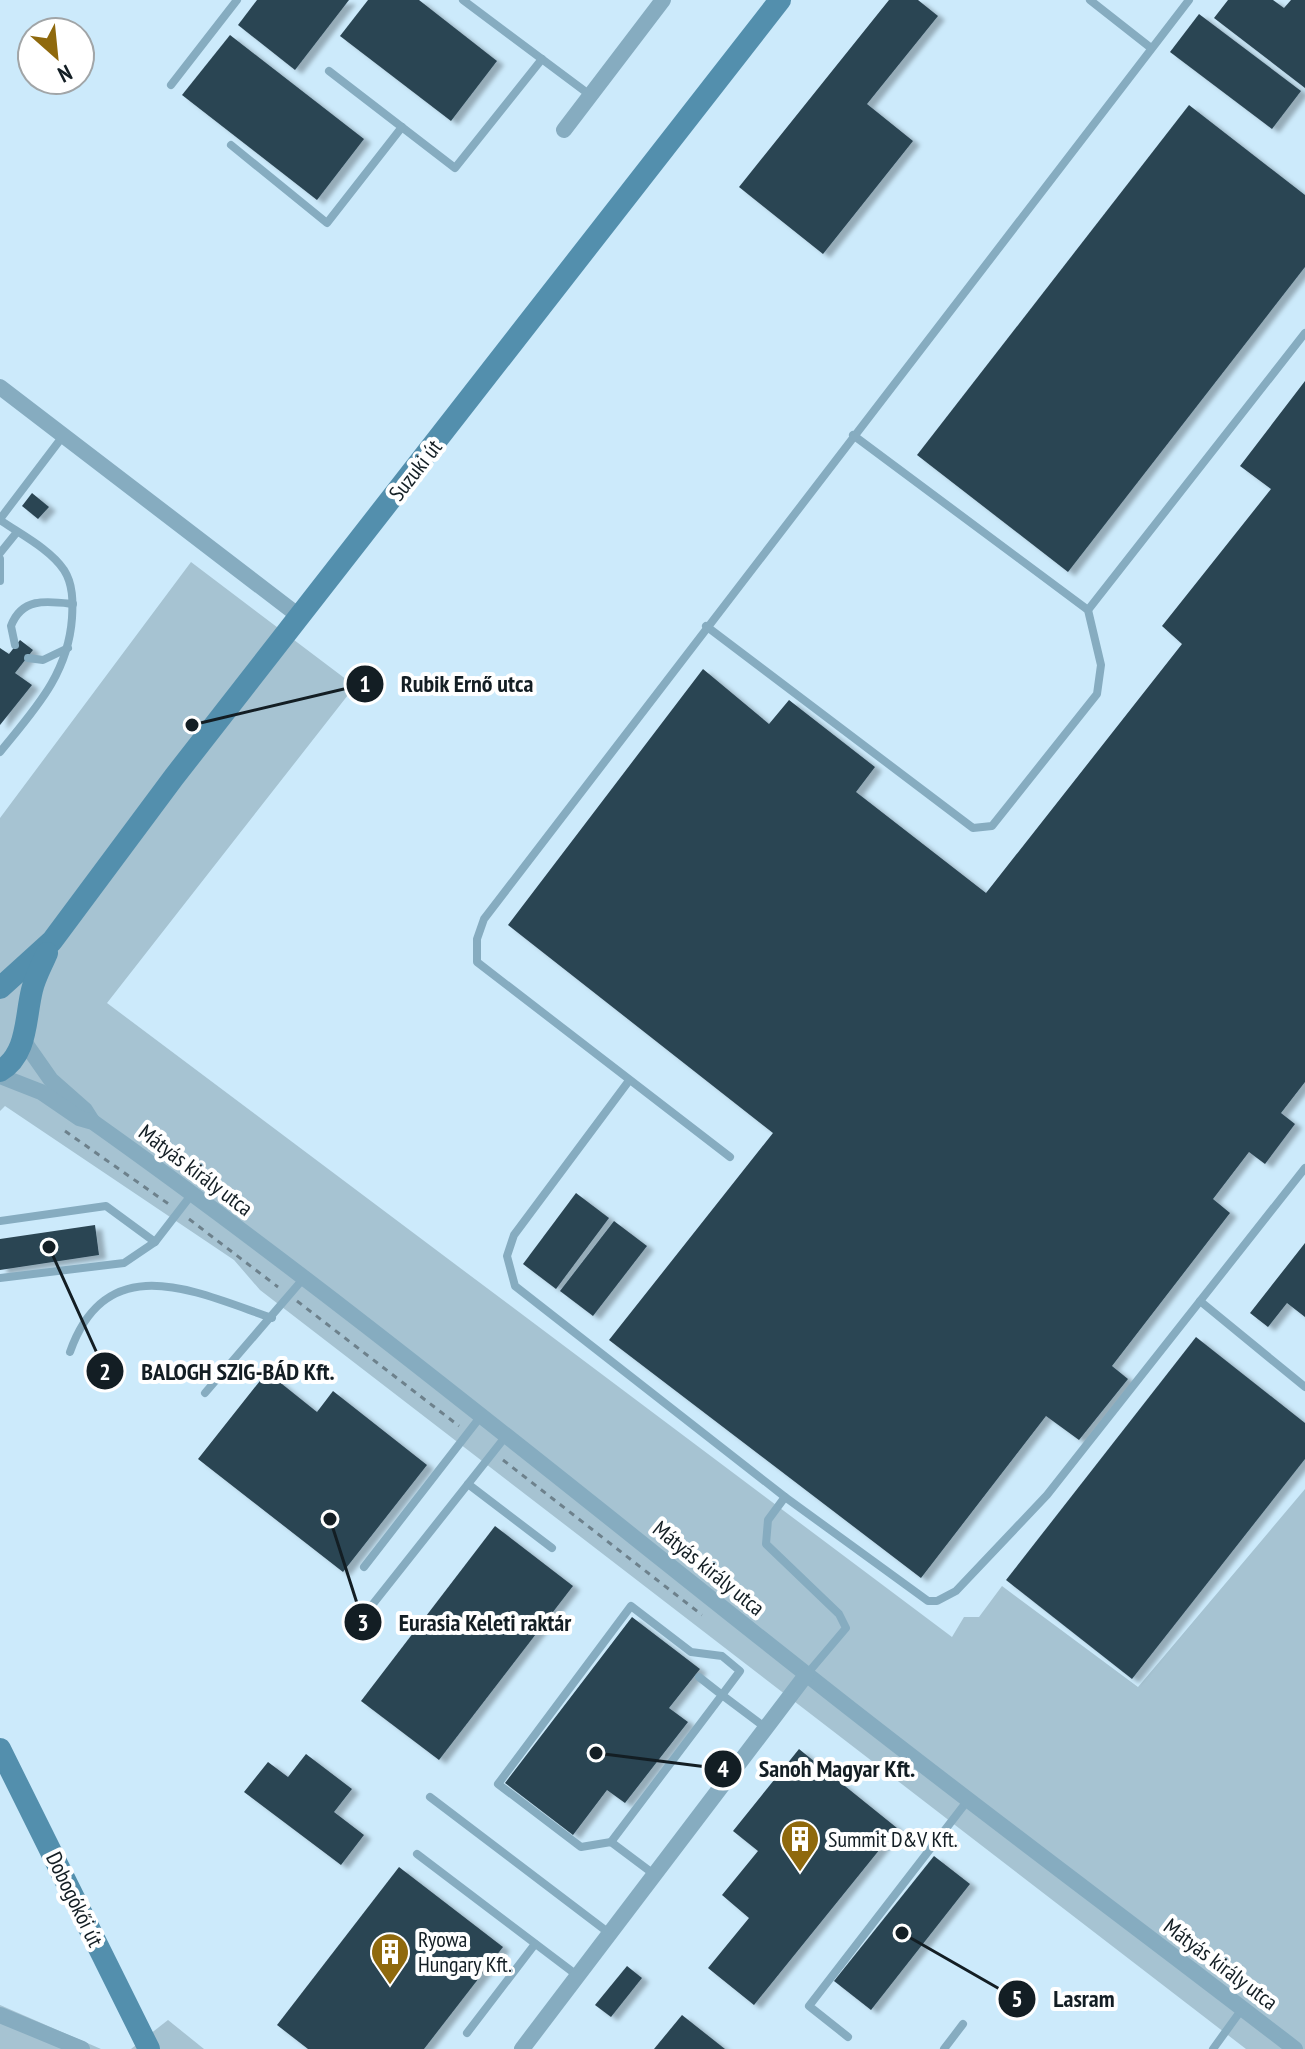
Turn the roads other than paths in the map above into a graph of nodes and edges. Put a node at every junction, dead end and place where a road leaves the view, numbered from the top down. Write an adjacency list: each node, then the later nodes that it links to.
1 (237, 0): 10 (lane)
2 (463, 0): 8 (lane)
3 (663, 0): 11 (street)
4 (780, 0): 26 (main road, Suzuki út)
5 (1189, 0): 7 (lane)
6 (1096, 2): 7 (lane)
7 (1151, 48): 18 (lane)
8 (542, 59): 11 (lane); 12 (lane)
9 (329, 71): 12 (lane)
10 (171, 85)
11 (591, 96): 13 (street)
12 (402, 127): 14 (lane)
13 (564, 130)
14 (231, 145)
15 (1305, 333): 25 (lane)
16 (0, 387): 17 (street)
17 (63, 435): 19 (lane); 26 (street)
18 (853, 435): 25 (lane); 27 (lane)
19 (0, 520): 20 (lane)
20 (17, 532): 21 (lane); 24 (lane)
21 (0, 553)
22 (0, 559): 23 (lane)
23 (0, 581)
24 (73, 604): 28 (lane); 29 (lane)
25 (1088, 610): 27 (lane)
26 (299, 616): 32 (main road, Suzuki út)
27 (706, 626): 37 (lane)
28 (15, 645)
29 (68, 647): 30 (lane); 31 (lane)
30 (28, 658)
31 (0, 752)
32 (52, 941): 33 (main road); 35 (main road)
33 (0, 988)
34 (0, 998): 35 (main road)
35 (23, 1035): 36 (main road); 38 (street, Mátyás király utca)
36 (0, 1074): 38 (street, Mátyás király utca)
37 (628, 1082): 39 (lane); 54 (lane)
38 (93, 1122): 41 (street, Mátyás király utca)
39 (730, 1157)
40 (1305, 1168): 46 (lane)
41 (193, 1193): 43 (lane); 45 (street, Mátyás király utca)
42 (0, 1221): 43 (lane)
43 (155, 1242): 44 (lane)
44 (0, 1278)
45 (303, 1279): 47 (lane); 51 (street, Mátyás király utca)
46 (1200, 1301): 49 (lane); 54 (lane)
47 (272, 1318): 48 (lane); 50 (lane)
48 (70, 1352)
49 (1305, 1387)
50 (205, 1393)
51 (482, 1415): 52 (street, Mátyás király utca); 56 (lane)
52 (507, 1434): 53 (lane); 58 (street, Mátyás király utca)
53 (468, 1484): 55 (lane); 57 (lane)
54 (785, 1497): 58 (lane)
55 (552, 1548)
56 (364, 1567)
57 (365, 1614)
58 (806, 1675): 61 (street); 64 (street, Mátyás király utca)
59 (699, 1677): 60 (lane)
60 (722, 1695): 61 (lane); 65 (lane); 65 (lane)
61 (766, 1728): 67 (street)
62 (0, 1749): 77 (main road, Dobogókői út)
63 (430, 1797): 68 (lane)
64 (968, 1799): 71 (street, Mátyás király utca); 75 (lane)
65 (611, 1842): 67 (lane)
66 (417, 1854): 69 (lane)
67 (655, 1875): 68 (street)
68 (610, 1933): 70 (street)
69 (535, 1944): 70 (lane); 74 (lane)
70 (578, 1976): 78 (street)
71 (1243, 2008): 80 (lane); 81 (street, Mátyás király utca)
72 (0, 2015): 76 (street)
73 (963, 2024): 79 (lane)
74 (467, 2033)
75 (848, 2037)
76 (82, 2049)
77 (149, 2049)
78 (522, 2049)
79 (944, 2049)
80 (1213, 2049)
81 (1295, 2049)

